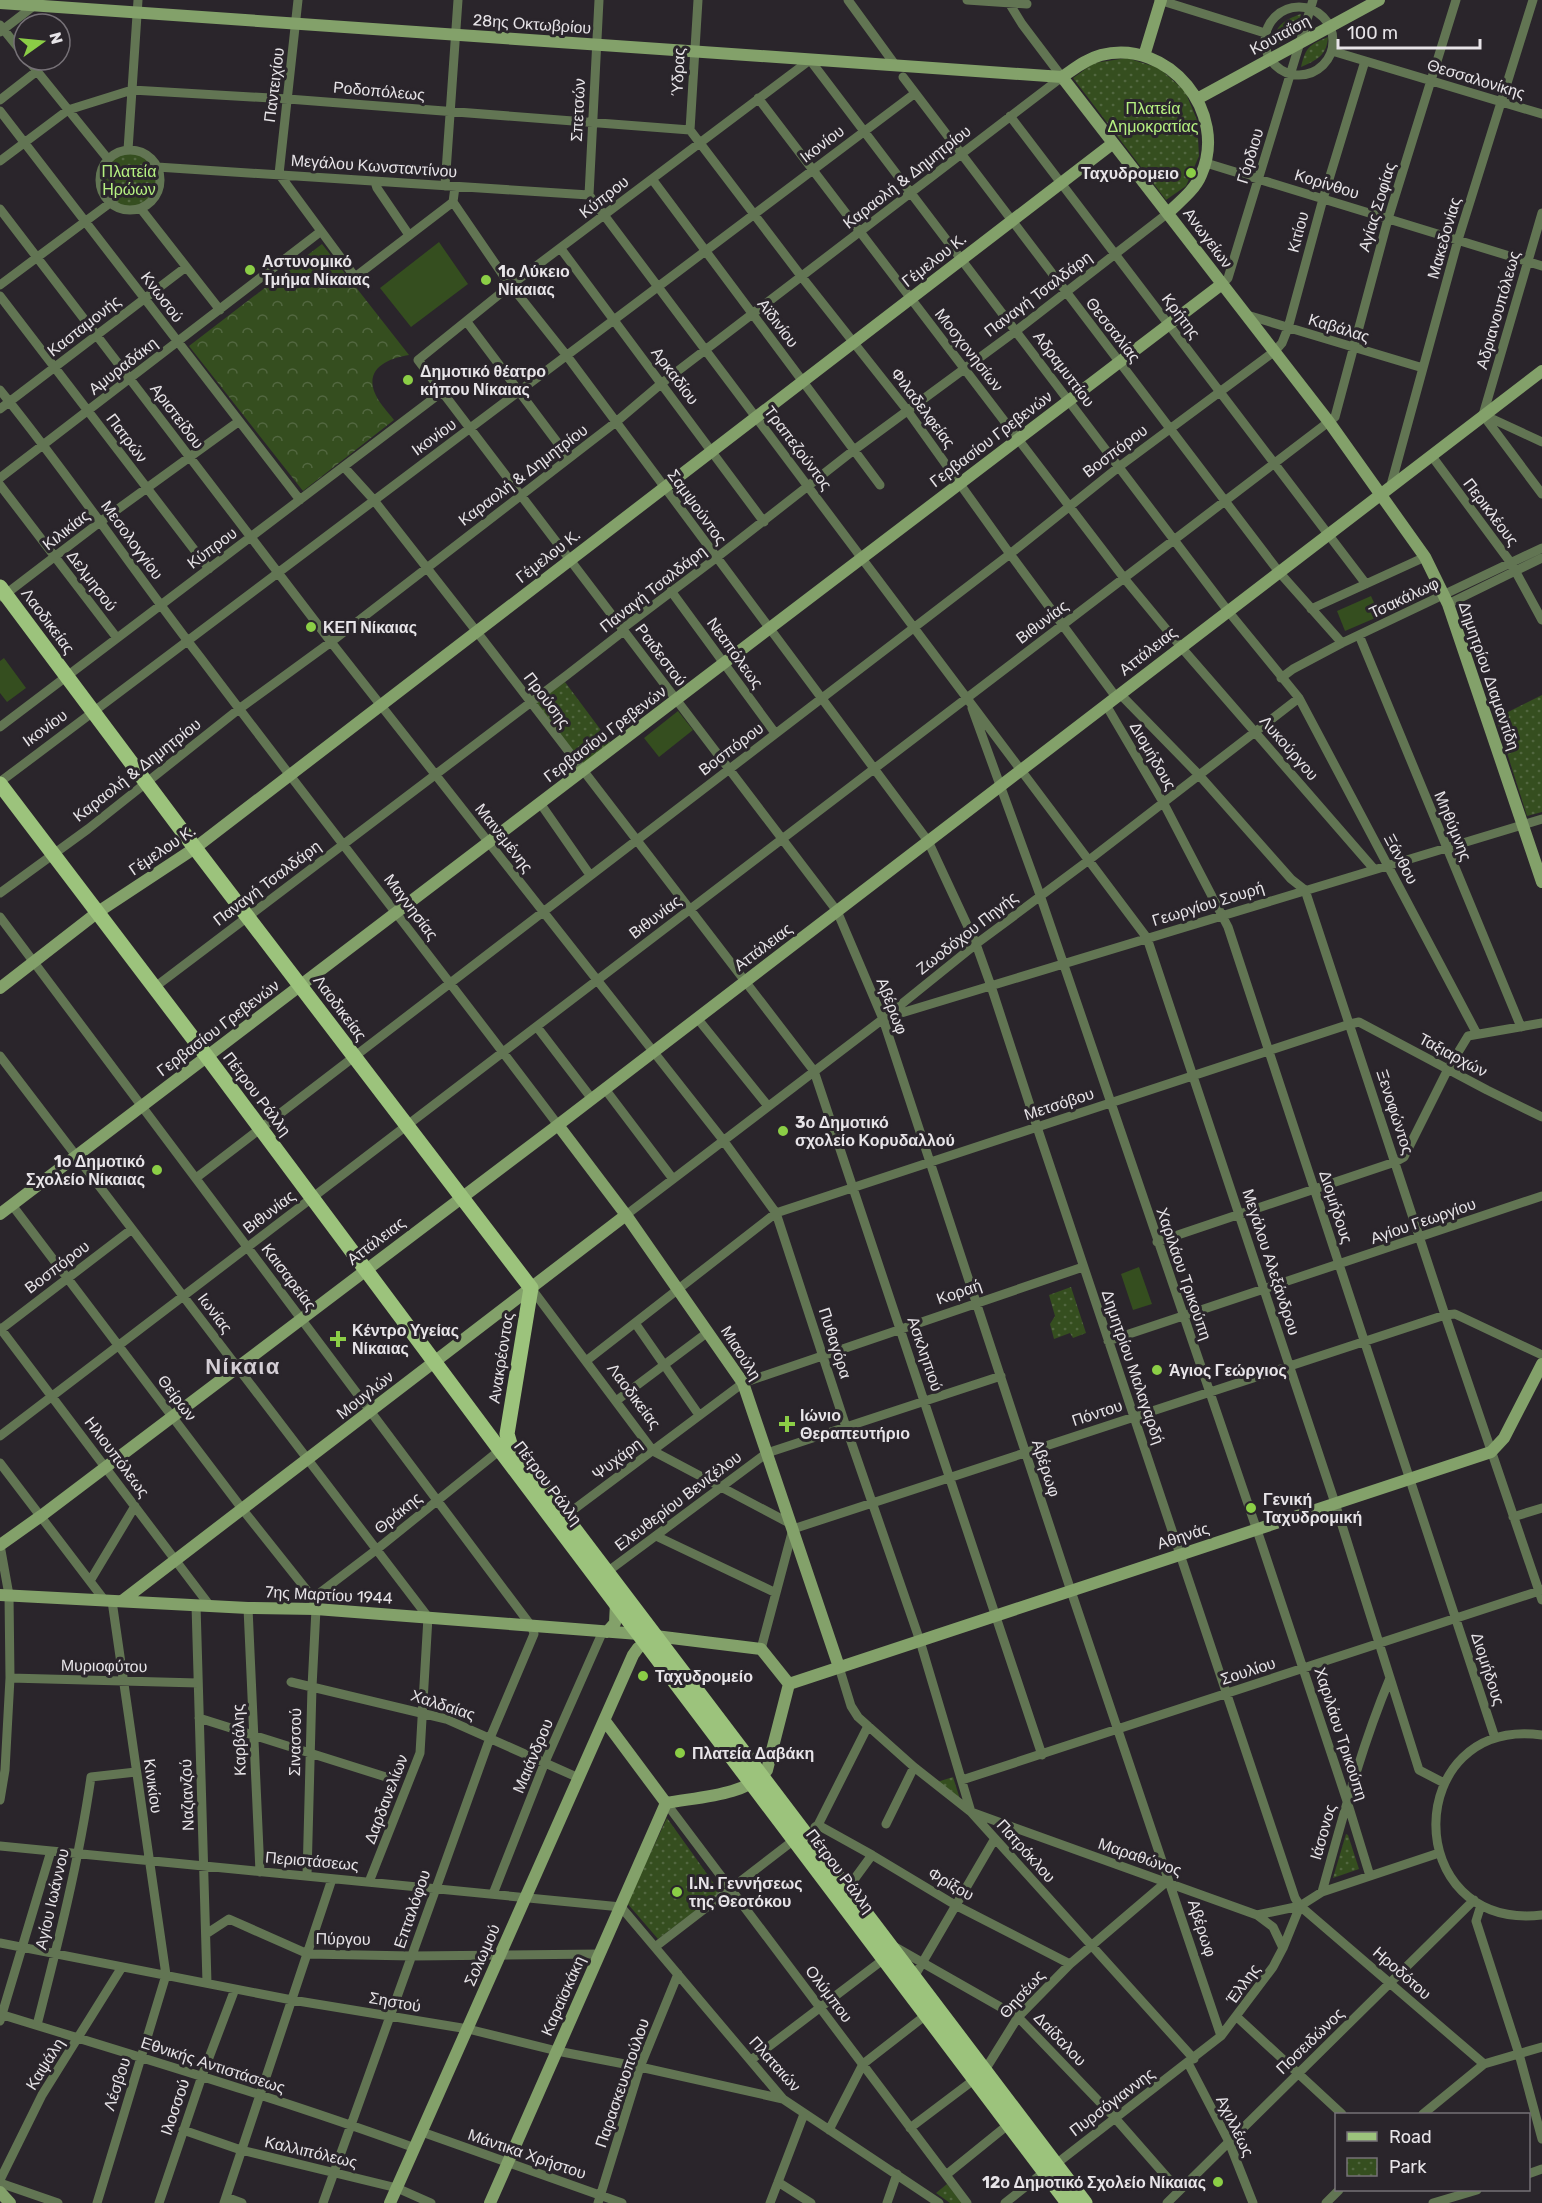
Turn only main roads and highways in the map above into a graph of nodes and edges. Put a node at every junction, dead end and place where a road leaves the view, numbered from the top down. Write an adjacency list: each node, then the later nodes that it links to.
1 (1161, 0): 5 (main road)
2 (1379, 0): 7 (main road, Κουταΐση)
3 (0, 3): 4 (main road, 28ης Οκτωβρίου)
4 (138, 6): 6 (main road, 28ης Οκτωβρίου)
5 (1144, 56): 6 (main road); 7 (main road)
6 (1062, 77): 8 (main road, Ανωγείων)
7 (1197, 99): 9 (main road)
8 (1112, 144): 9 (main road, Ανωγείων); 15 (main road, Γέμελου Κ.)
9 (1168, 213): 10 (main road, Ανωγείων)
10 (1225, 281): 12 (main road, Ανωγείων); 18 (main road, Γερβασίου Γρεβενών)
11 (1542, 371): 12 (main road, Αττάλειας)
12 (1379, 495): 16 (main road, Δημητρίου Διαμαντίδη); 21 (main road, Αττάλειας)
13 (2, 593): 15 (main road, Λαοδικείας)
14 (0, 783): 17 (main road, Πέτρου Ράλλη)
15 (195, 848): 17 (main road, Γέμελου Κ.); 18 (main road, Λαοδικείας)
16 (1542, 882)
17 (98, 912): 19 (main road, Γέμελου Κ.); 20 (main road, Πέτρου Ράλλη)
18 (301, 986): 20 (main road, Γερβασίου Γρεβενών); 22 (main road, Λαοδικείας)
19 (0, 988)
20 (207, 1057): 23 (main road, Γερβασίου Γρεβενών); 25 (main road, Πέτρου Ράλλη)
21 (558, 1125): 22 (main road, Αττάλειας); 24 (main road, Μιαούλη)
22 (462, 1197): 25 (main road, Αττάλειας); 26 (main road, Λαοδικείας)
23 (0, 1214)
24 (626, 1215): 26 (main road, Μουγλών); 36 (main road, Μιαούλη)
25 (366, 1270): 27 (main road, Πέτρου Ράλλη); 30 (main road, Αττάλειας)
26 (531, 1288): 27 (main road, Μουγλών); 29 (main road, Ανακρέοντος)
27 (435, 1362): 32 (main road, Μουγλών); 33 (main road, Πέτρου Ράλλη)
28 (1542, 1364): 36 (main road, Αθηνάς)
29 (507, 1434): 35 (main road, Πέτρου Ράλλη)
30 (0, 1545)
31 (5, 1595): 32 (main road, 7ης Μαρτίου 1944)
32 (113, 1601): 34 (main road, 7ης Μαρτίου 1944)
33 (616, 1603): 34 (main road); 35 (main road, Πέτρου Ράλλη)
34 (605, 1631): 35 (main road, 7ης Μαρτίου 1944)
35 (647, 1638): 37 (main road); 38 (main road); 39 (main road, Πέτρου Ράλλη)
36 (839, 1667): 37 (main road, Αθηνάς)
37 (789, 1684): 39 (main road)
38 (605, 1721): 40 (main road); 47 (main road, Σολωμού)
39 (757, 1780): 40 (main road); 41 (main road, Πέτρου Ράλλη)
40 (666, 1803): 48 (main road, Καραϊσκάκη)
41 (806, 1833): 42 (main road, Πέτρου Ράλλη); 42 (main road, Πέτρου Ράλλη)
42 (887, 1951): 43 (main road, Πέτρου Ράλλη); 43 (main road, Πέτρου Ράλλη)
43 (980, 2074): 44 (main road, Πέτρου Ράλλη); 44 (main road, Πέτρου Ράλλη)
44 (1050, 2168): 49 (main road, Πέτρου Ράλλη); 50 (main road, Πέτρου Ράλλη)
45 (0, 2192): 46 (main road)
46 (10, 2203)
47 (390, 2203)
48 (490, 2203)
49 (1068, 2203)
50 (1085, 2203)

